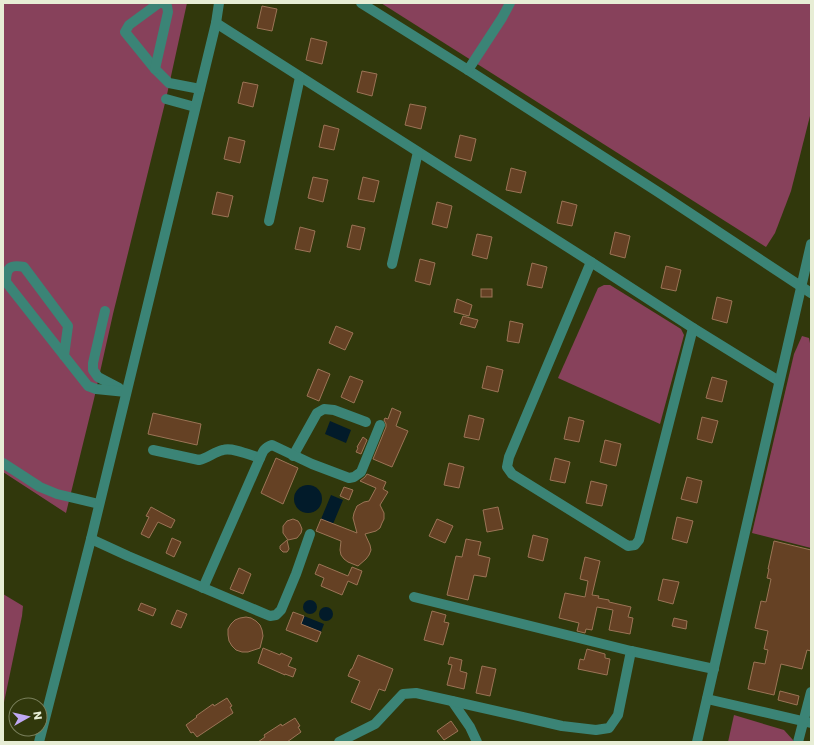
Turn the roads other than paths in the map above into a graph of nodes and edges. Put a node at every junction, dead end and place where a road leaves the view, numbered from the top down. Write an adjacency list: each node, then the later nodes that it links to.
1 (159, 3): 7 (street)
2 (163, 3): 7 (street)
3 (220, 3): 6 (street)
4 (361, 3): 8 (street)
5 (510, 3): 8 (street)
6 (216, 23): 9 (street); 10 (street)
7 (154, 69): 10 (street)
8 (468, 70): 18 (street)
9 (300, 77): 13 (street); 14 (street)
10 (200, 89): 12 (street)
11 (166, 99): 12 (street)
12 (195, 107): 24 (street)
13 (418, 152): 16 (street); 17 (street)
14 (269, 221)
15 (811, 244): 18 (street)
16 (591, 262): 21 (street); 21 (street)
17 (392, 264)
18 (801, 287): 19 (street); 23 (street)
19 (811, 293)
20 (105, 311): 24 (street)
21 (693, 328): 23 (street)
22 (64, 356): 22 (street); 24 (street)
23 (779, 381): 37 (street)
24 (126, 392): 31 (street)
25 (366, 422): 28 (street)
26 (380, 425): 28 (street)
27 (153, 450): 29 (street)
28 (293, 456): 29 (street)
29 (260, 458): 34 (street)
30 (3, 463): 31 (street)
31 (99, 504): 33 (street)
32 (310, 534): 34 (street)
33 (90, 539): 34 (street); 42 (street)
34 (203, 588)
35 (414, 597): 36 (street)
36 (631, 651): 37 (street); 40 (street)
37 (714, 669): 39 (street)
38 (811, 692): 41 (street)
39 (707, 699): 41 (street); 45 (street)
40 (452, 701): 43 (street); 44 (street)
41 (807, 722): 46 (street)
42 (39, 742)
43 (339, 742)
44 (477, 742)
45 (697, 742)
46 (798, 742)

